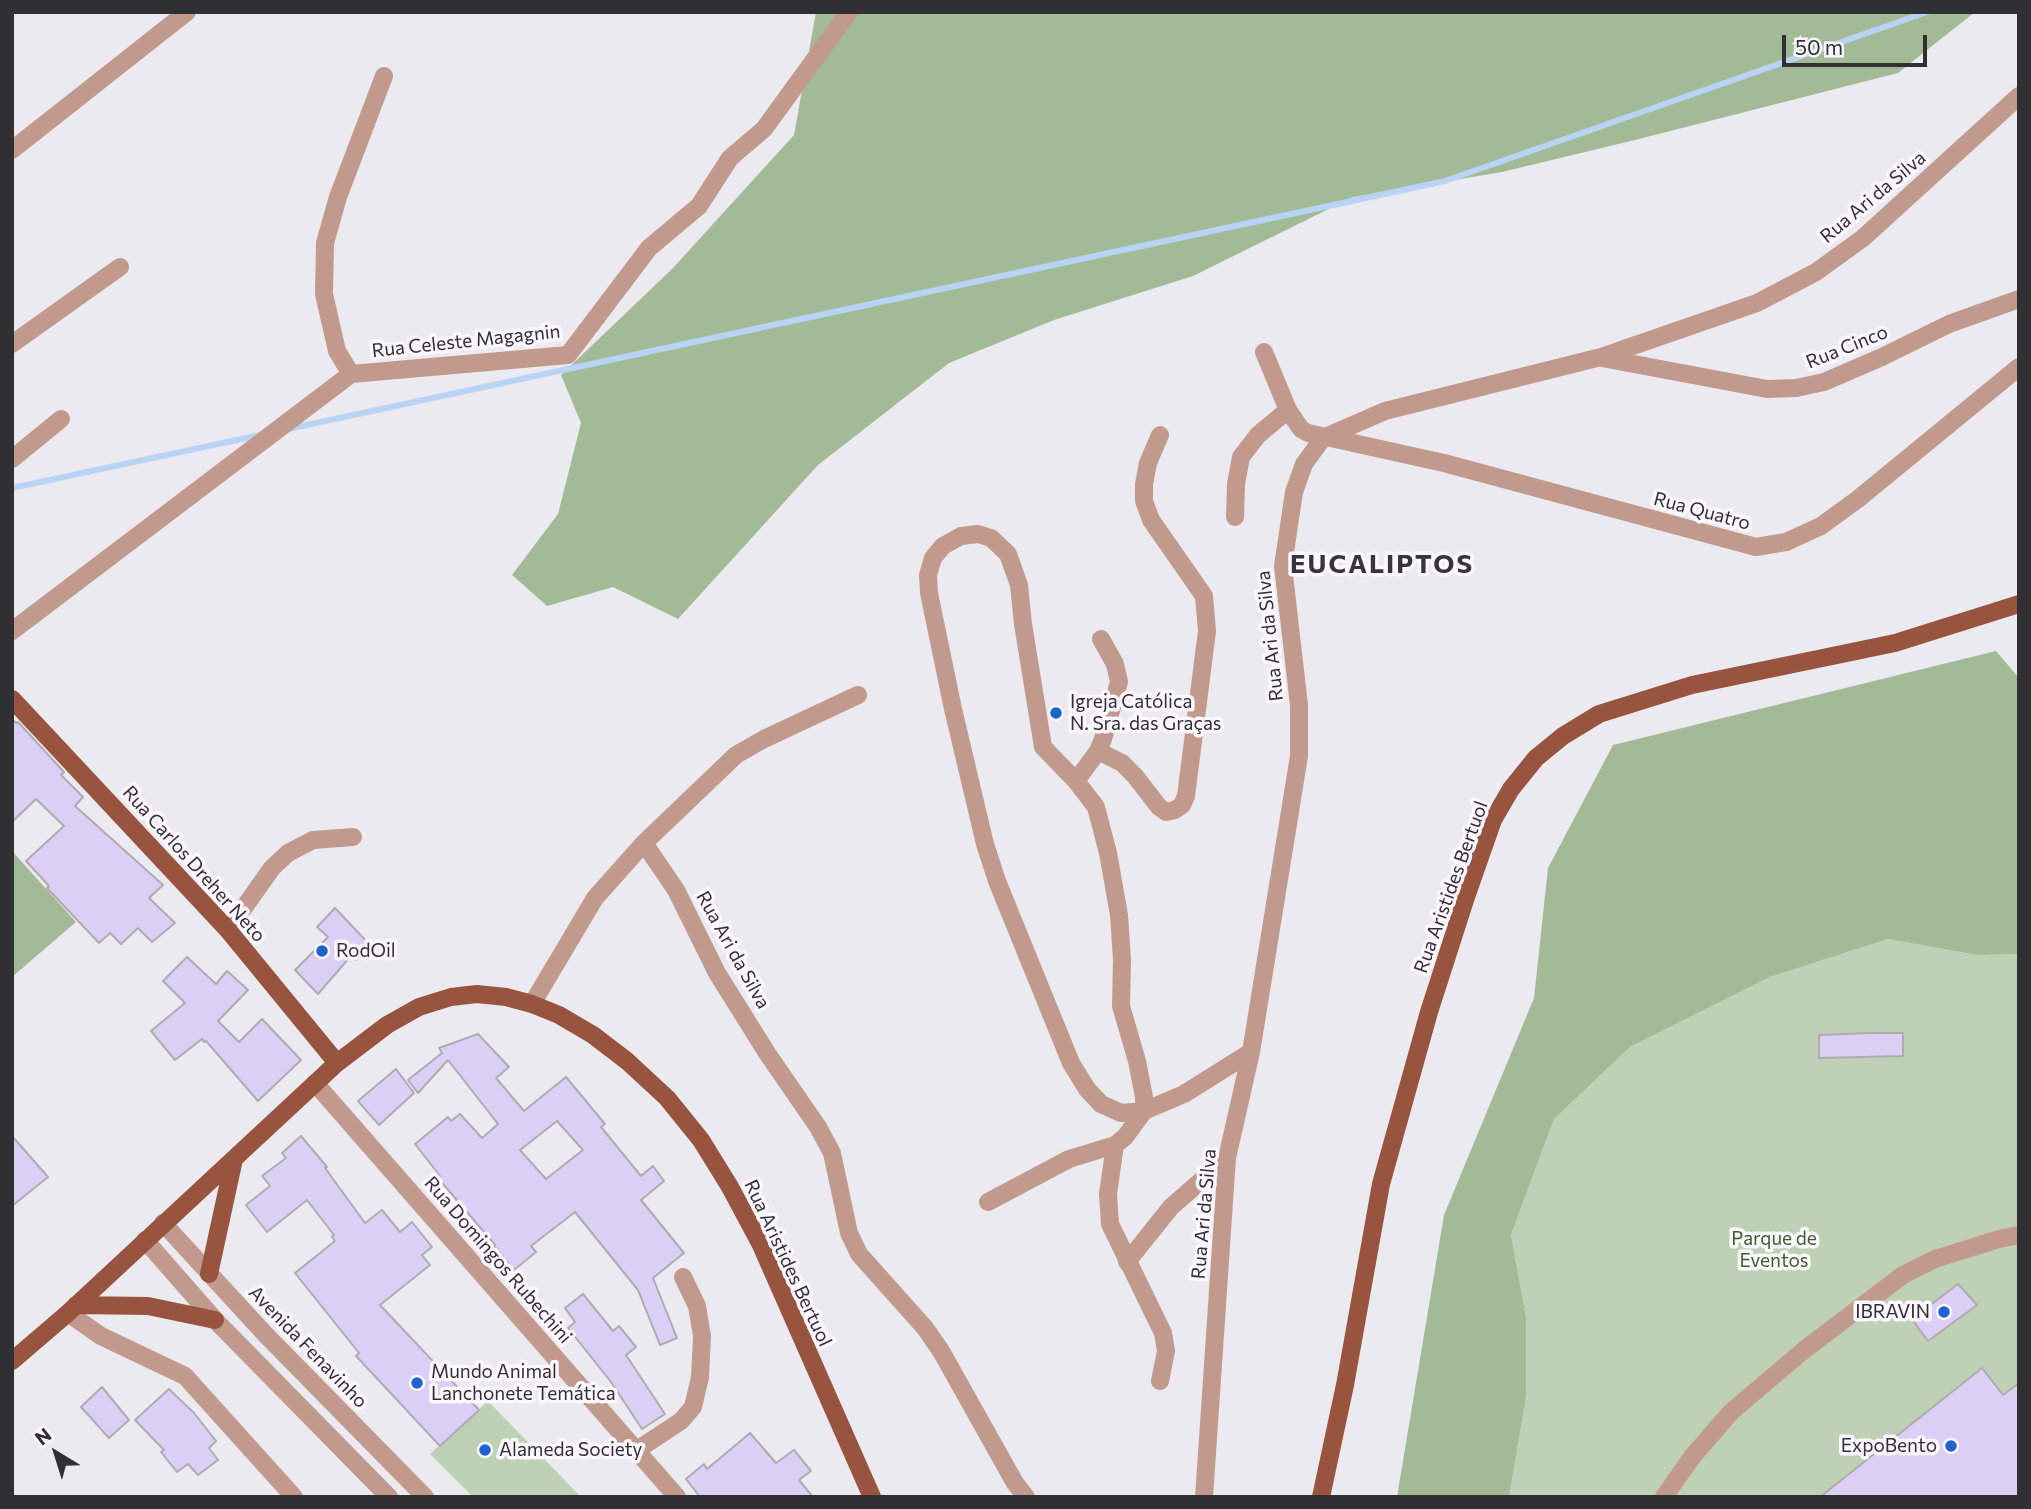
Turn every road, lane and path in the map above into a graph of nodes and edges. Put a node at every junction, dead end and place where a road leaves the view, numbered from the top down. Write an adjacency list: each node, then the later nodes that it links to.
1 (187, 12): 5 (street)
2 (849, 12): 12 (street, Rua Celeste Magagnin)
3 (384, 76): 12 (street)
4 (2019, 96): 10 (street, Rua Ari da Silva)
5 (15, 141)
6 (120, 267): 8 (street)
7 (2019, 299): 10 (street, Rua Cinco)
8 (12, 344)
9 (1264, 352): 13 (street)
10 (1601, 357): 16 (street, Rua Ari da Silva)
11 (2019, 367): 16 (street, Rua Quatro)
12 (351, 374): 20 (street, Rua Celeste Magagnin)
13 (1288, 410): 16 (street); 18 (street)
14 (61, 419): 17 (street)
15 (1160, 435): 24 (street)
16 (1323, 438): 30 (street, Rua Ari da Silva)
17 (12, 459)
18 (1234, 517)
19 (2019, 604): 60 (main road, Rua Aristides Bertuol)
20 (12, 631)
21 (1101, 639): 24 (street)
22 (858, 695): 27 (street)
23 (12, 699): 28 (main road, Rua Carlos Dreher Neto)
24 (1098, 751): 25 (street)
25 (1076, 781): 33 (street); 33 (street)
26 (352, 837): 28 (street)
27 (644, 843): 29 (street); 58 (street, Rua Ari da Silva)
28 (228, 930): 31 (main road, Rua Carlos Dreher Neto)
29 (532, 1004): 31 (main road, Rua Aristides Bertuol); 57 (main road, Rua Aristides Bertuol)
30 (1251, 1052): 33 (street); 36 (street, Rua Ari da Silva)
31 (337, 1063): 32 (main road, Rua Aristides Bertuol)
32 (315, 1083): 35 (main road, Rua Aristides Bertuol); 51 (street, Rua Domingos Rubechini)
33 (1144, 1111): 34 (street)
34 (1115, 1145): 37 (street); 41 (street)
35 (234, 1158): 38 (main road, Rua Aristides Bertuol); 42 (main road)
36 (1227, 1158): 41 (street); 59 (street, Rua Ari da Silva)
37 (988, 1202)
38 (163, 1223): 40 (main road, Rua Aristides Bertuol); 42 (street, Avenida Fenavinho)
39 (2019, 1236): 61 (street)
40 (145, 1240): 44 (main road, Rua Aristides Bertuol); 45 (street)
41 (1127, 1262): 49 (street)
42 (209, 1274): 46 (street, Avenida Fenavinho)
43 (683, 1277): 51 (street)
44 (72, 1309): 45 (main road); 48 (main road, Rua Aristides Bertuol); 53 (street)
45 (215, 1320): 47 (street)
46 (265, 1334): 47 (street); 50 (street, Avenida Fenavinho)
47 (247, 1353): 52 (street)
48 (12, 1361)
49 (1160, 1381)
50 (373, 1443): 52 (street); 55 (street, Avenida Fenavinho)
51 (637, 1450): 56 (street, Rua Domingos Rubechini)
52 (354, 1462): 54 (street)
53 (294, 1497)
54 (388, 1497)
55 (425, 1497)
56 (677, 1497)
57 (872, 1497)
58 (1026, 1497)
59 (1204, 1497)
60 (1321, 1497)
61 (1664, 1497)

